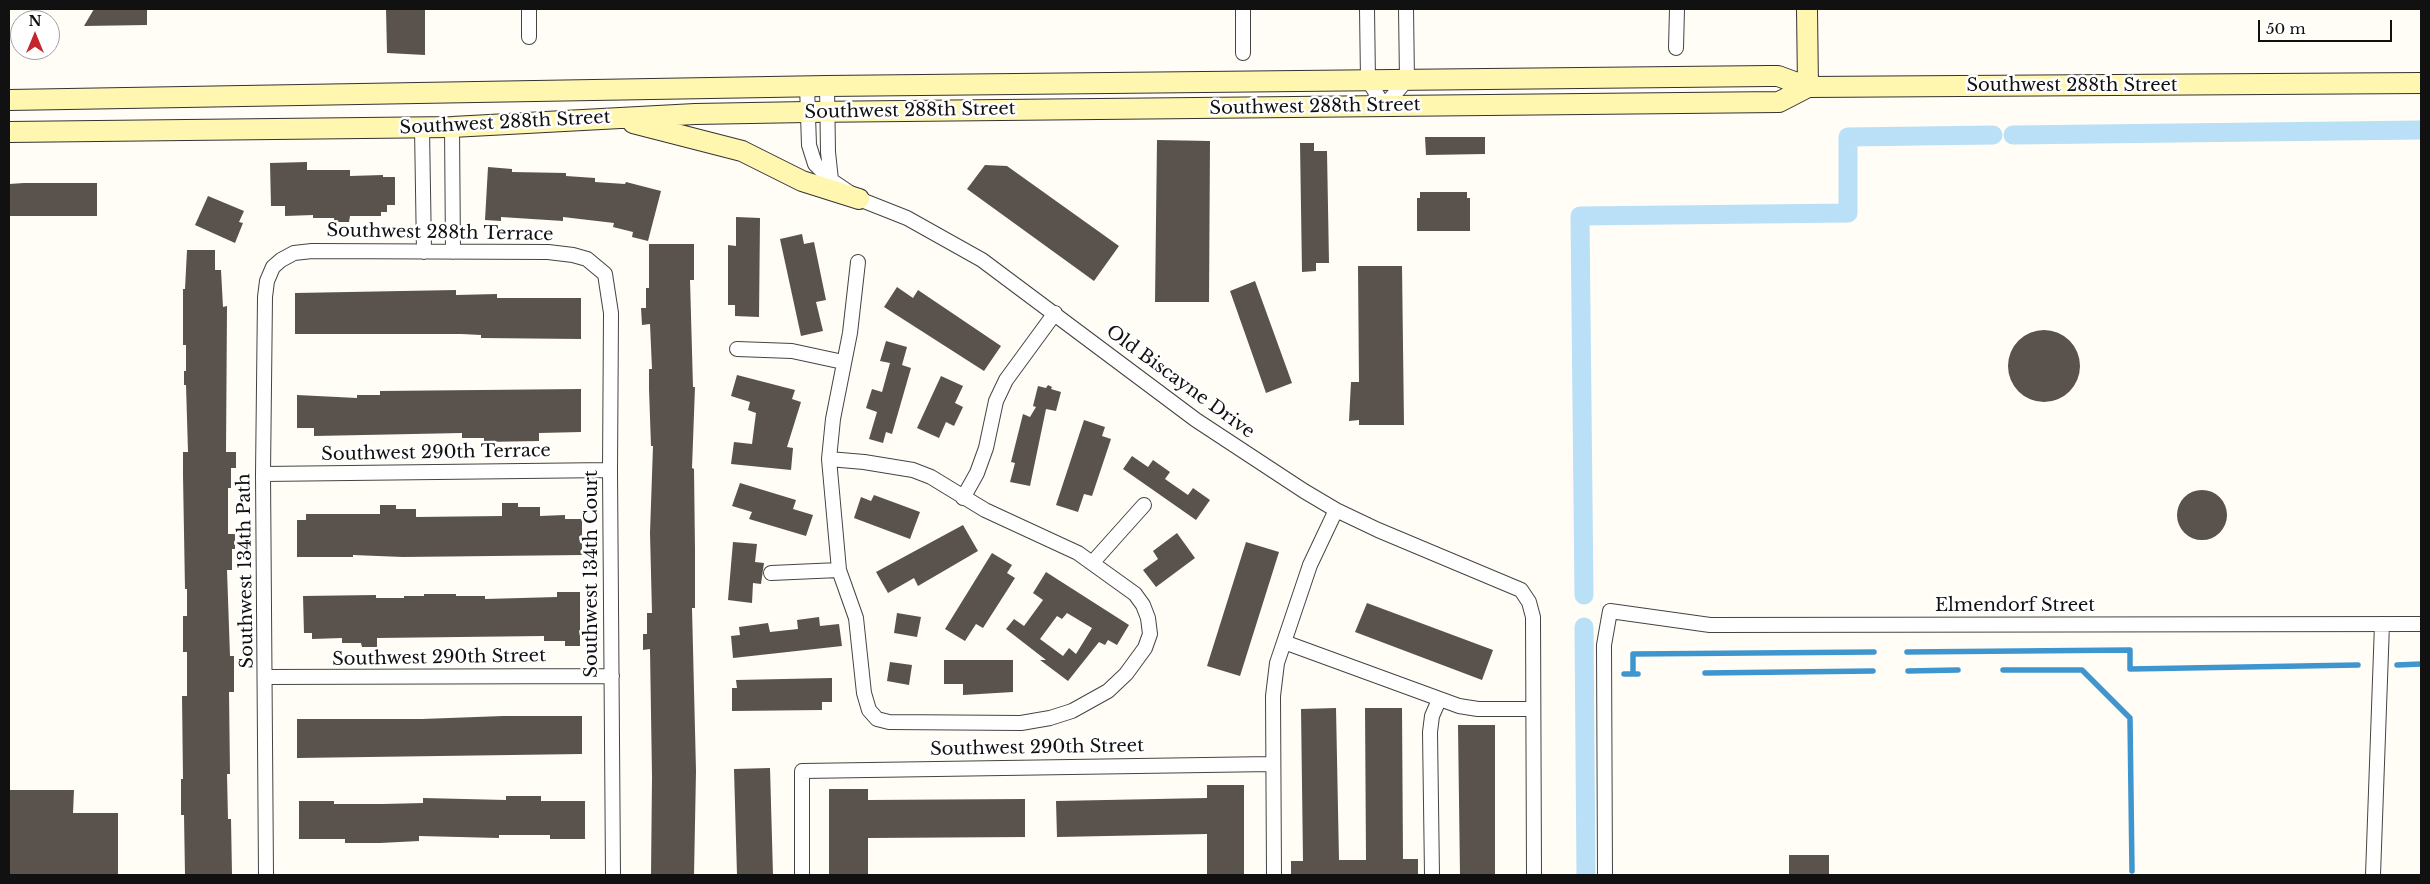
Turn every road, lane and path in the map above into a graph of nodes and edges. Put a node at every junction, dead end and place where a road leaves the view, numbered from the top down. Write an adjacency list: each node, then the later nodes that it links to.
1 (529, 9): 7 (street)
2 (1243, 9): 9 (street)
3 (1367, 9): 10 (street)
4 (1406, 9): 11 (street)
5 (1676, 9): 8 (street)
6 (1808, 9): 16 (main road)
7 (529, 37)
8 (1676, 48)
9 (1243, 53)
10 (1368, 80): 11 (main road, Southwest 288th Street); 13 (main road, Southwest 288th Street); 18 (street)
11 (1407, 80): 16 (main road, Southwest 288th Street); 18 (street)
12 (2421, 83): 16 (main road, Southwest 288th Street)
13 (1046, 84): 15 (main road, Southwest 288th Street); 19 (main road)
14 (807, 86): 15 (main road, Southwest 288th Street); 17 (main road, Southwest 288th Street); 20 (street, Old Biscayne Drive)
15 (827, 86): 21 (street)
16 (1808, 87): 18 (main road, Southwest 288th Street)
17 (9, 100)
18 (1384, 106): 19 (main road, Southwest 288th Street)
19 (1047, 109): 21 (main road, Southwest 288th Street)
20 (807, 112): 21 (main road, Southwest 288th Street); 22 (main road, Southwest 288th Street); 26 (street, Old Biscayne Drive)
21 (827, 112): 26 (street)
22 (614, 118): 23 (main road, Southwest 288th Street); 27 (main road)
23 (452, 127): 24 (main road, Southwest 288th Street); 29 (street)
24 (422, 128): 25 (main road, Southwest 288th Street); 28 (street)
25 (9, 132)
26 (831, 180): 27 (street, Old Biscayne Drive)
27 (858, 199): 33 (street, Old Biscayne Drive)
28 (424, 252): 29 (street, Southwest 288th Terrace); 31 (street, Southwest 288th Terrace)
29 (453, 252): 32 (street, Southwest 288th Terrace)
30 (858, 262): 35 (street)
31 (273, 267): 38 (street, Southwest 134th Path)
32 (604, 274): 37 (street, Southwest 134th Court)
33 (1055, 313): 39 (street); 41 (street, Old Biscayne Drive)
34 (737, 349): 35 (street)
35 (844, 362): 36 (street)
36 (830, 459): 39 (street); 43 (street)
37 (610, 470): 38 (street, Southwest 290th Terrace); 48 (street, Southwest 134th Court)
38 (264, 474): 49 (street, Southwest 134th Path)
39 (963, 498): 42 (street)
40 (1144, 505): 42 (street)
41 (1336, 510): 47 (street); 51 (street, Old Biscayne Drive)
42 (1093, 562): 43 (street)
43 (839, 570): 44 (street)
44 (771, 573)
45 (2382, 624): 46 (street, Elmendorf Street); 59 (street, Elmendorf Street); 60 (street)
46 (2421, 624)
47 (1284, 642): 50 (street); 52 (street)
48 (612, 676): 49 (street, Southwest 290th Street); 54 (street, Southwest 134th Court)
49 (266, 677): 53 (street, Southwest 134th Path)
50 (1439, 700): 51 (street); 57 (street)
51 (1533, 709): 58 (street)
52 (1272, 764): 55 (street, Southwest 290th Street); 56 (street)
53 (266, 875)
54 (613, 875)
55 (802, 875)
56 (1274, 875)
57 (1432, 875)
58 (1534, 875)
59 (1605, 875)
60 (2372, 875)

